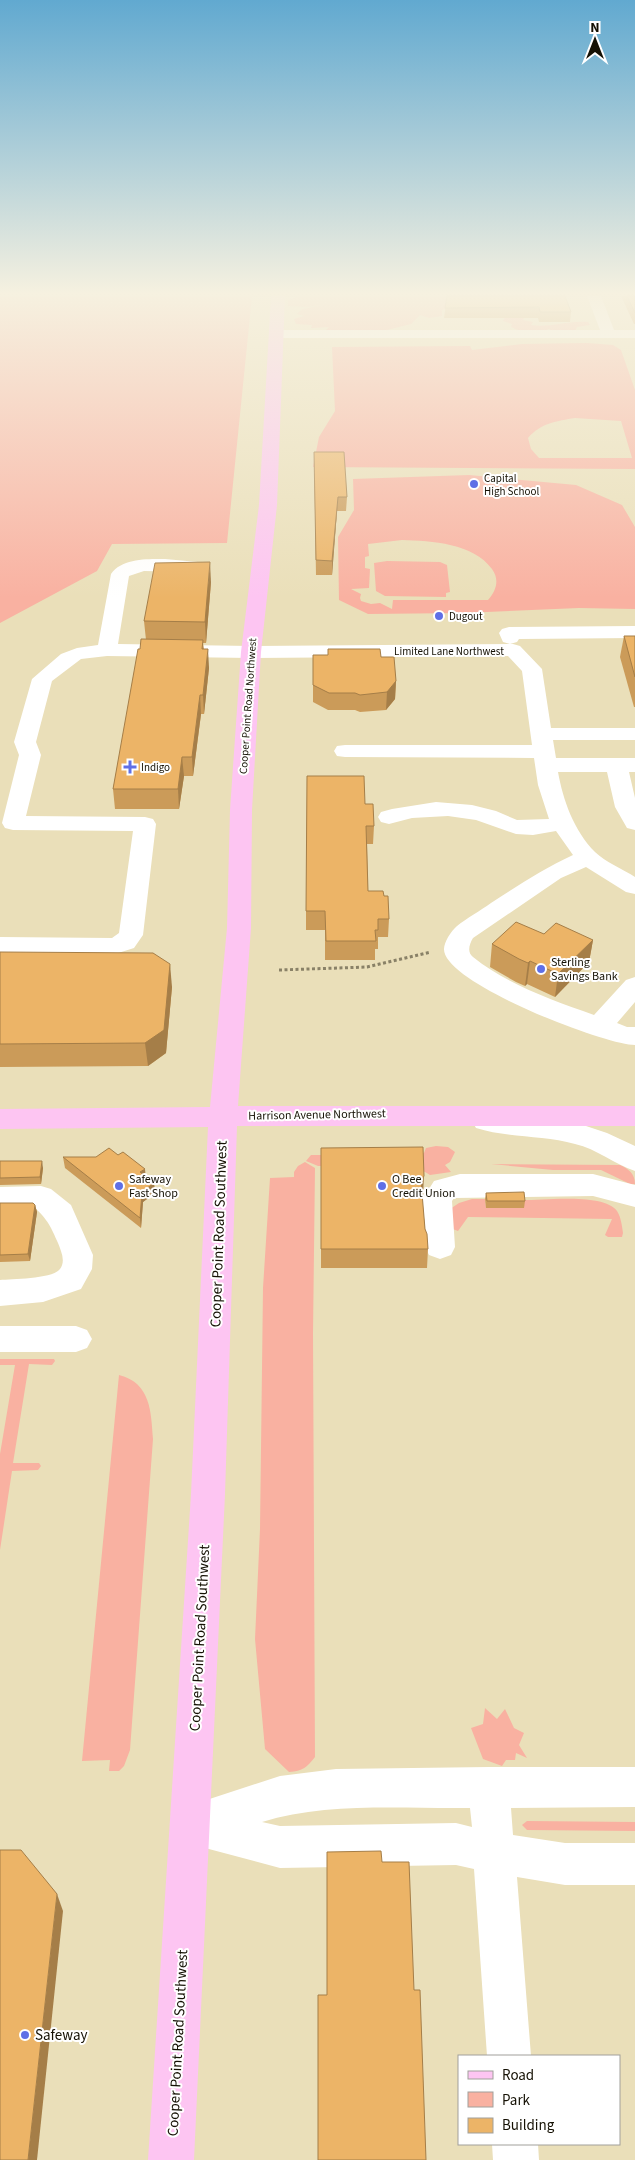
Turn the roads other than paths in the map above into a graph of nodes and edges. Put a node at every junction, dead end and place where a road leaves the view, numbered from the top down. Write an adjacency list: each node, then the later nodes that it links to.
1 (273, 397): 7 (main road, Cooper Point Road Northwest)
2 (203, 566): 6 (street)
3 (635, 632): 4 (street)
4 (512, 644): 5 (street); 7 (street, Limited Lane Northwest); 9 (street, Limited Lane Northwest)
5 (635, 647)
6 (107, 650): 7 (street, Limited Lane Northwest); 17 (street, Limited Lane Northwest)
7 (251, 652): 22 (main road, Cooper Point Road Northwest)
8 (635, 734): 9 (street)
9 (544, 750): 10 (street); 11 (street); 14 (street, Limited Lane Northwest)
10 (345, 752)
11 (626, 765): 13 (street)
12 (389, 817): 14 (street)
13 (635, 823)
14 (562, 824): 15 (street, Limited Lane Northwest)
15 (587, 858): 16 (street, Limited Lane Northwest); 19 (street)
16 (635, 887)
17 (0, 945)
18 (635, 986): 19 (street)
19 (599, 1026): 20 (street)
20 (635, 1036)
21 (455, 1114): 22 (main road, Harrison Avenue Northwest); 23 (main road, Harrison Avenue Northwest); 25 (street)
22 (223, 1116): 24 (main road, Harrison Avenue Northwest); 34 (main road, Cooper Point Road Southwest)
23 (635, 1116)
24 (0, 1119)
25 (635, 1160)
26 (635, 1196): 28 (street)
27 (0, 1198): 29 (street)
28 (440, 1247)
29 (0, 1293)
30 (0, 1339): 31 (street)
31 (76, 1339)
32 (489, 1787): 33 (street); 34 (street); 35 (street)
33 (635, 1787)
34 (190, 1824): 35 (street); 39 (main road, Cooper Point Road Southwest)
35 (493, 1853): 36 (street); 37 (street)
36 (635, 1864)
37 (509, 2055)
38 (515, 2145): 40 (street)
39 (172, 2160)
40 (516, 2160)

